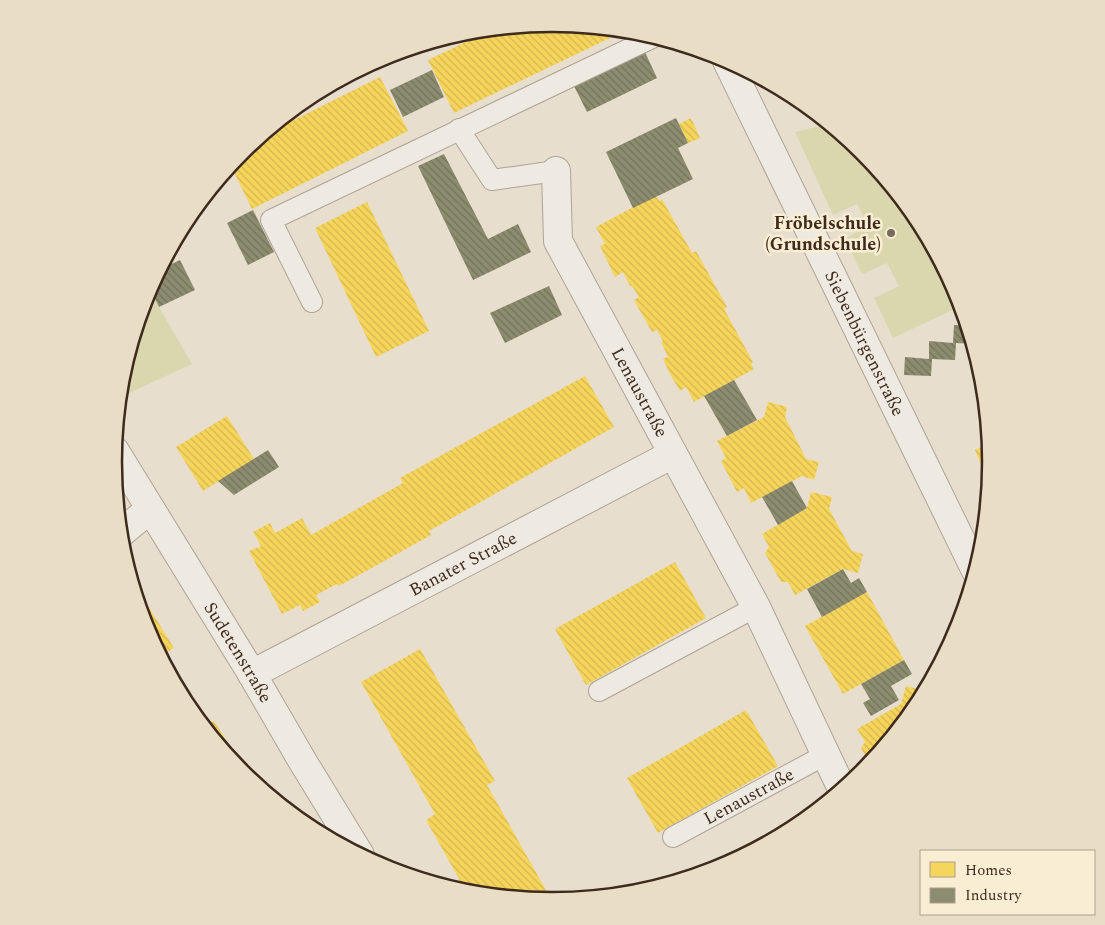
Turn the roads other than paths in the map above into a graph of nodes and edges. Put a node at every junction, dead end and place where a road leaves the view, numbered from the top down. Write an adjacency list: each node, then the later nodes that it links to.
1 (643, 42): 3 (lane)
2 (732, 72): 10 (street, Siebenbürgenstraße)
3 (459, 130): 4 (lane); 5 (lane)
4 (556, 171): 6 (street, Lenaustraße)
5 (312, 302)
6 (673, 454): 11 (street, Lenaustraße); 12 (street, Banater Straße)
7 (122, 463): 8 (street, Sudetenstraße)
8 (150, 509): 9 (street); 12 (street, Sudetenstraße)
9 (128, 528)
10 (971, 561)
11 (756, 607): 13 (lane); 14 (street, Lenaustraße)
12 (252, 674): 17 (street, Sudetenstraße)
13 (599, 690)
14 (825, 755): 15 (street, Lenaustraße); 16 (lane, Lenaustraße)
15 (839, 783)
16 (672, 837)
17 (353, 843)

